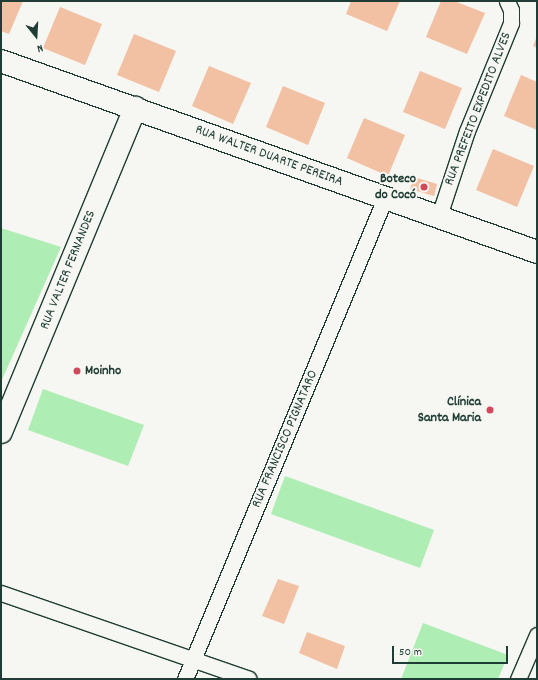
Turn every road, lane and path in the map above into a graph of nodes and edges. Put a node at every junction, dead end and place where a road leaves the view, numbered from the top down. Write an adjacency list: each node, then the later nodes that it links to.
1 (507, 1): 5 (street, RUA PREFEITO EXPEDITO ALVES)
2 (1, 60): 3 (main road, RUA WALTER DUARTE PEREIRA)
3 (134, 108): 4 (main road, RUA WALTER DUARTE PEREIRA); 7 (main road, RUA VALTER FERNANDES)
4 (385, 198): 5 (main road, RUA WALTER DUARTE PEREIRA); 10 (street, RUA FRANCISCO PIGNATARO)
5 (439, 216): 6 (main road, RUA WALTER DUARTE PEREIRA)
6 (537, 252)
7 (1, 432)
8 (1, 593): 10 (street)
9 (537, 636): 13 (street)
10 (193, 660): 11 (street, RUA FRANCISCO PIGNATARO); 12 (street)
11 (185, 679)
12 (249, 679)
13 (518, 679)

